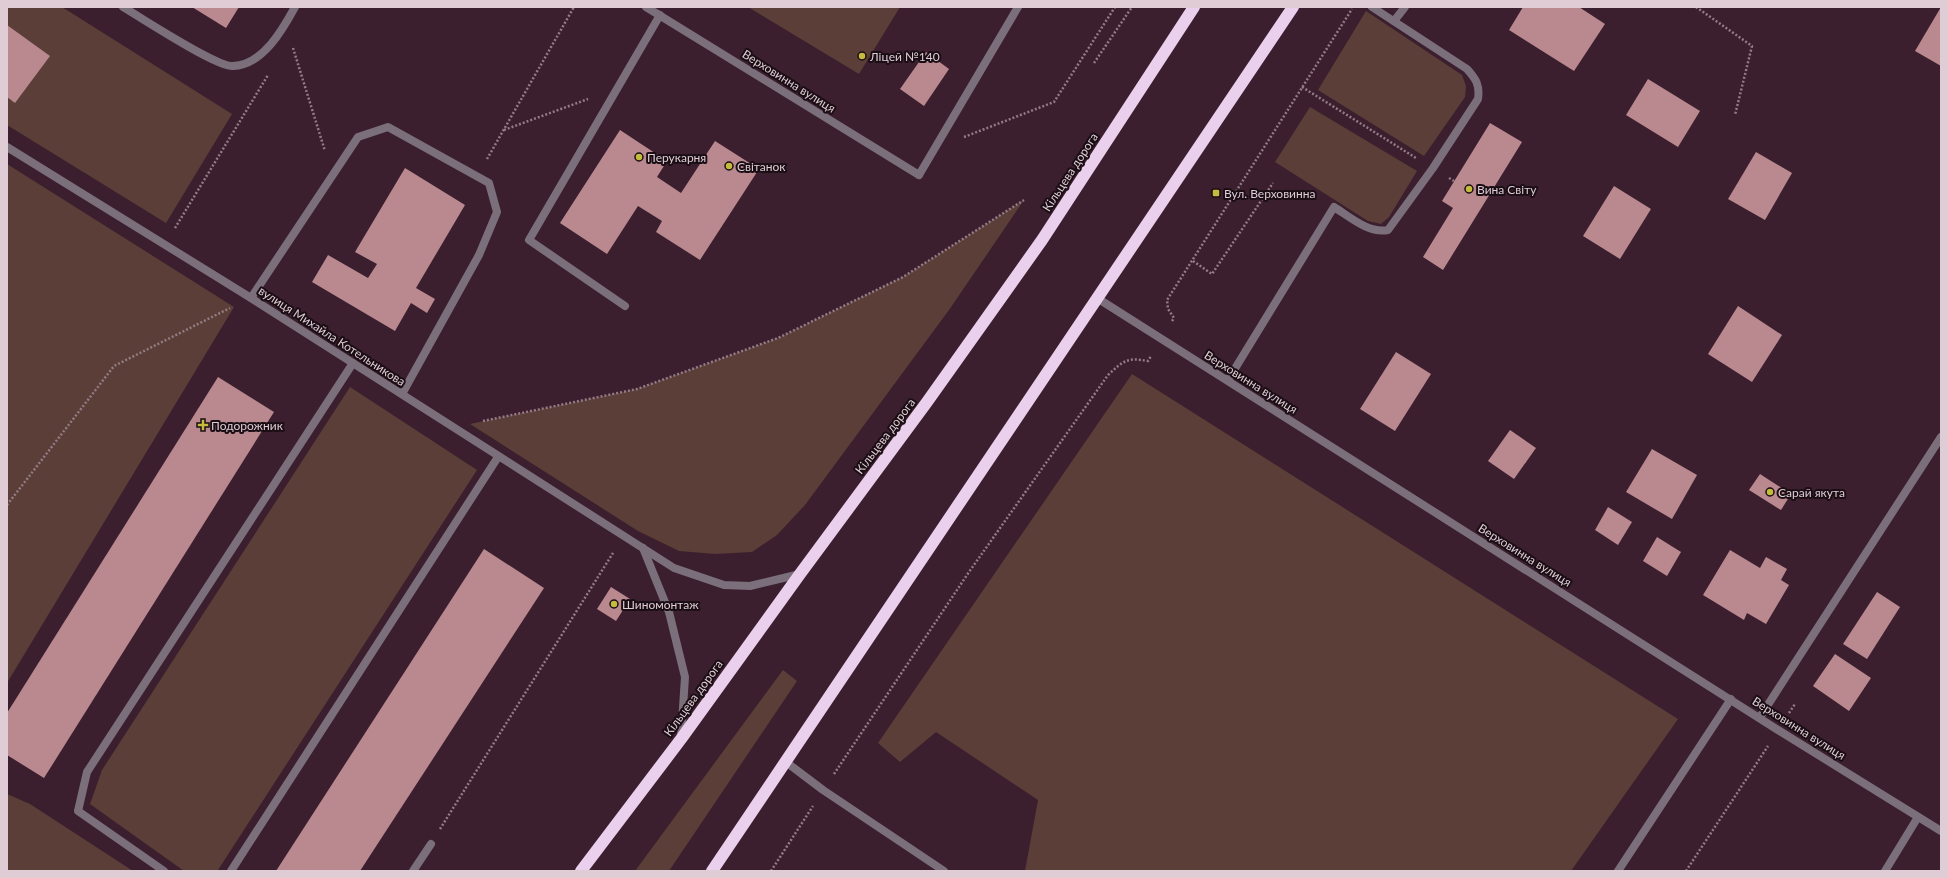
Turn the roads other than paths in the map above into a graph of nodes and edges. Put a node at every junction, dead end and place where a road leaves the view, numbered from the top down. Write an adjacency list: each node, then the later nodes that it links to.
1 (123, 7): 2 (street)
2 (295, 7)
3 (646, 7): 9 (street, Верховинна вулиця)
4 (1018, 7): 9 (street, Верховинна вулиця)
5 (1194, 7): 21 (highway, Кільцева дорога)
6 (1293, 7): 13 (highway)
7 (1372, 7): 10 (street)
8 (1405, 7): 10 (street)
9 (660, 15): 14 (street)
10 (1394, 21): 16 (street)
11 (7, 147): 12 (street, вулиця Михайла Котельникова)
12 (251, 298): 15 (street, вулиця Михайла Котельникова); 17 (street)
13 (1098, 298): 16 (street, Верховинна вулиця); 25 (highway)
14 (625, 306)
15 (353, 363): 17 (street, вулиця Михайла Котельникова); 29 (street)
16 (1228, 380): 22 (street, Верховинна вулиця)
17 (402, 394): 19 (street, вулиця Михайла Котельникова)
18 (1941, 437): 23 (street)
19 (498, 457): 20 (street, вулиця Михайла Котельникова); 30 (street)
20 (643, 548): 21 (street, вулиця Михайла Котельникова); 24 (street)
21 (800, 574): 24 (highway, Кільцева дорога)
22 (1731, 699): 23 (street, Верховинна вулиця); 35 (street)
23 (1760, 717): 26 (street, Верховинна вулиця)
24 (681, 739): 32 (highway, Кільцева дорога)
25 (786, 762): 33 (highway); 34 (street)
26 (1918, 817): 27 (street, Верховинна вулиця); 36 (street)
27 (1941, 831)
28 (430, 844): 31 (street)
29 (164, 871)
30 (231, 871)
31 (413, 871)
32 (581, 871)
33 (712, 871)
34 (944, 871)
35 (1618, 871)
36 (1885, 871)

